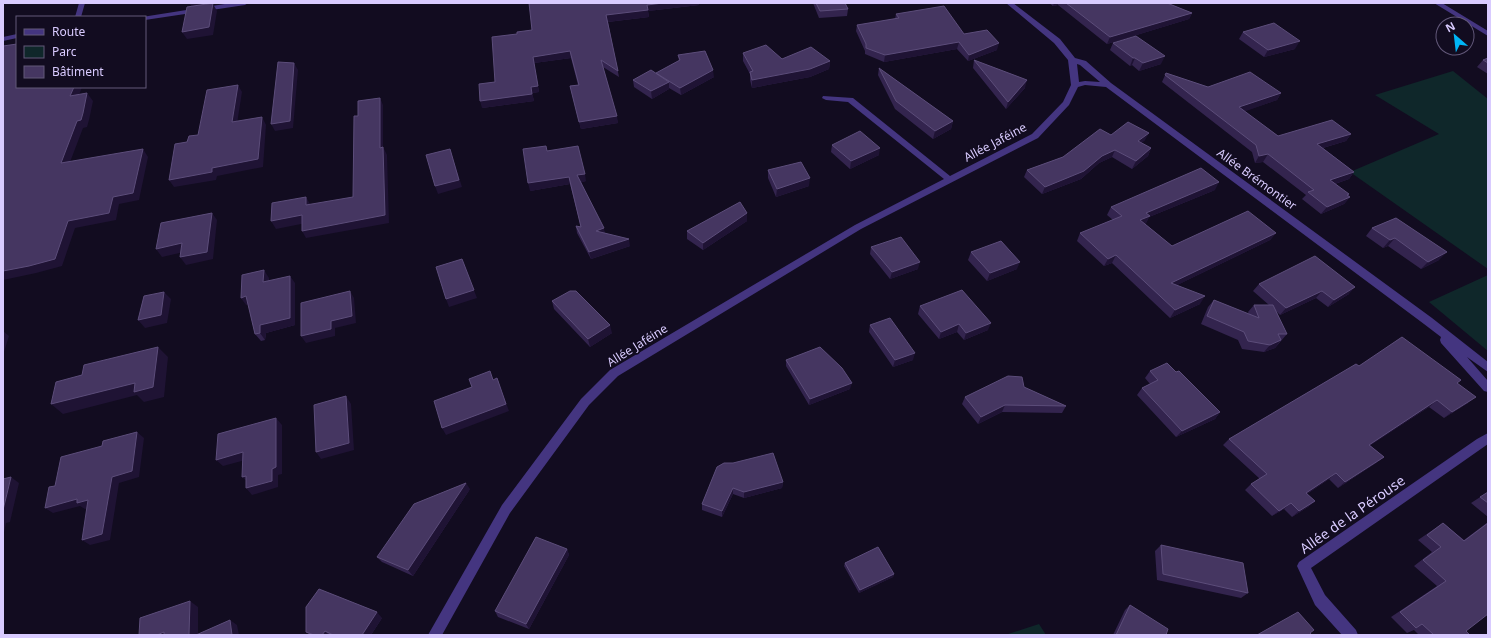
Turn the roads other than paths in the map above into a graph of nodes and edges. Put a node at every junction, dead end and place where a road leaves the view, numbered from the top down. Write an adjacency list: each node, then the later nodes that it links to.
1 (82, 3): 5 (street)
2 (245, 3): 6 (street)
3 (1009, 3): 10 (street)
4 (1437, 3): 7 (street)
5 (78, 16)
6 (146, 18)
7 (1488, 34)
8 (16, 36): 9 (street)
9 (3, 39)
10 (1072, 60): 11 (street); 12 (street, Allée Brémontier)
11 (1075, 85): 12 (street); 14 (street, Allée Jaféine)
12 (1108, 85): 15 (street, Allée Brémontier)
13 (826, 98): 14 (street)
14 (950, 180): 19 (street, Allée Jaféine)
15 (1428, 321): 16 (street, Allée Brémontier); 17 (street, Allée Brémontier)
16 (1488, 368)
17 (1488, 388)
18 (1488, 438): 20 (street, Allée de la Pérouse)
19 (435, 635)
20 (1351, 635)

